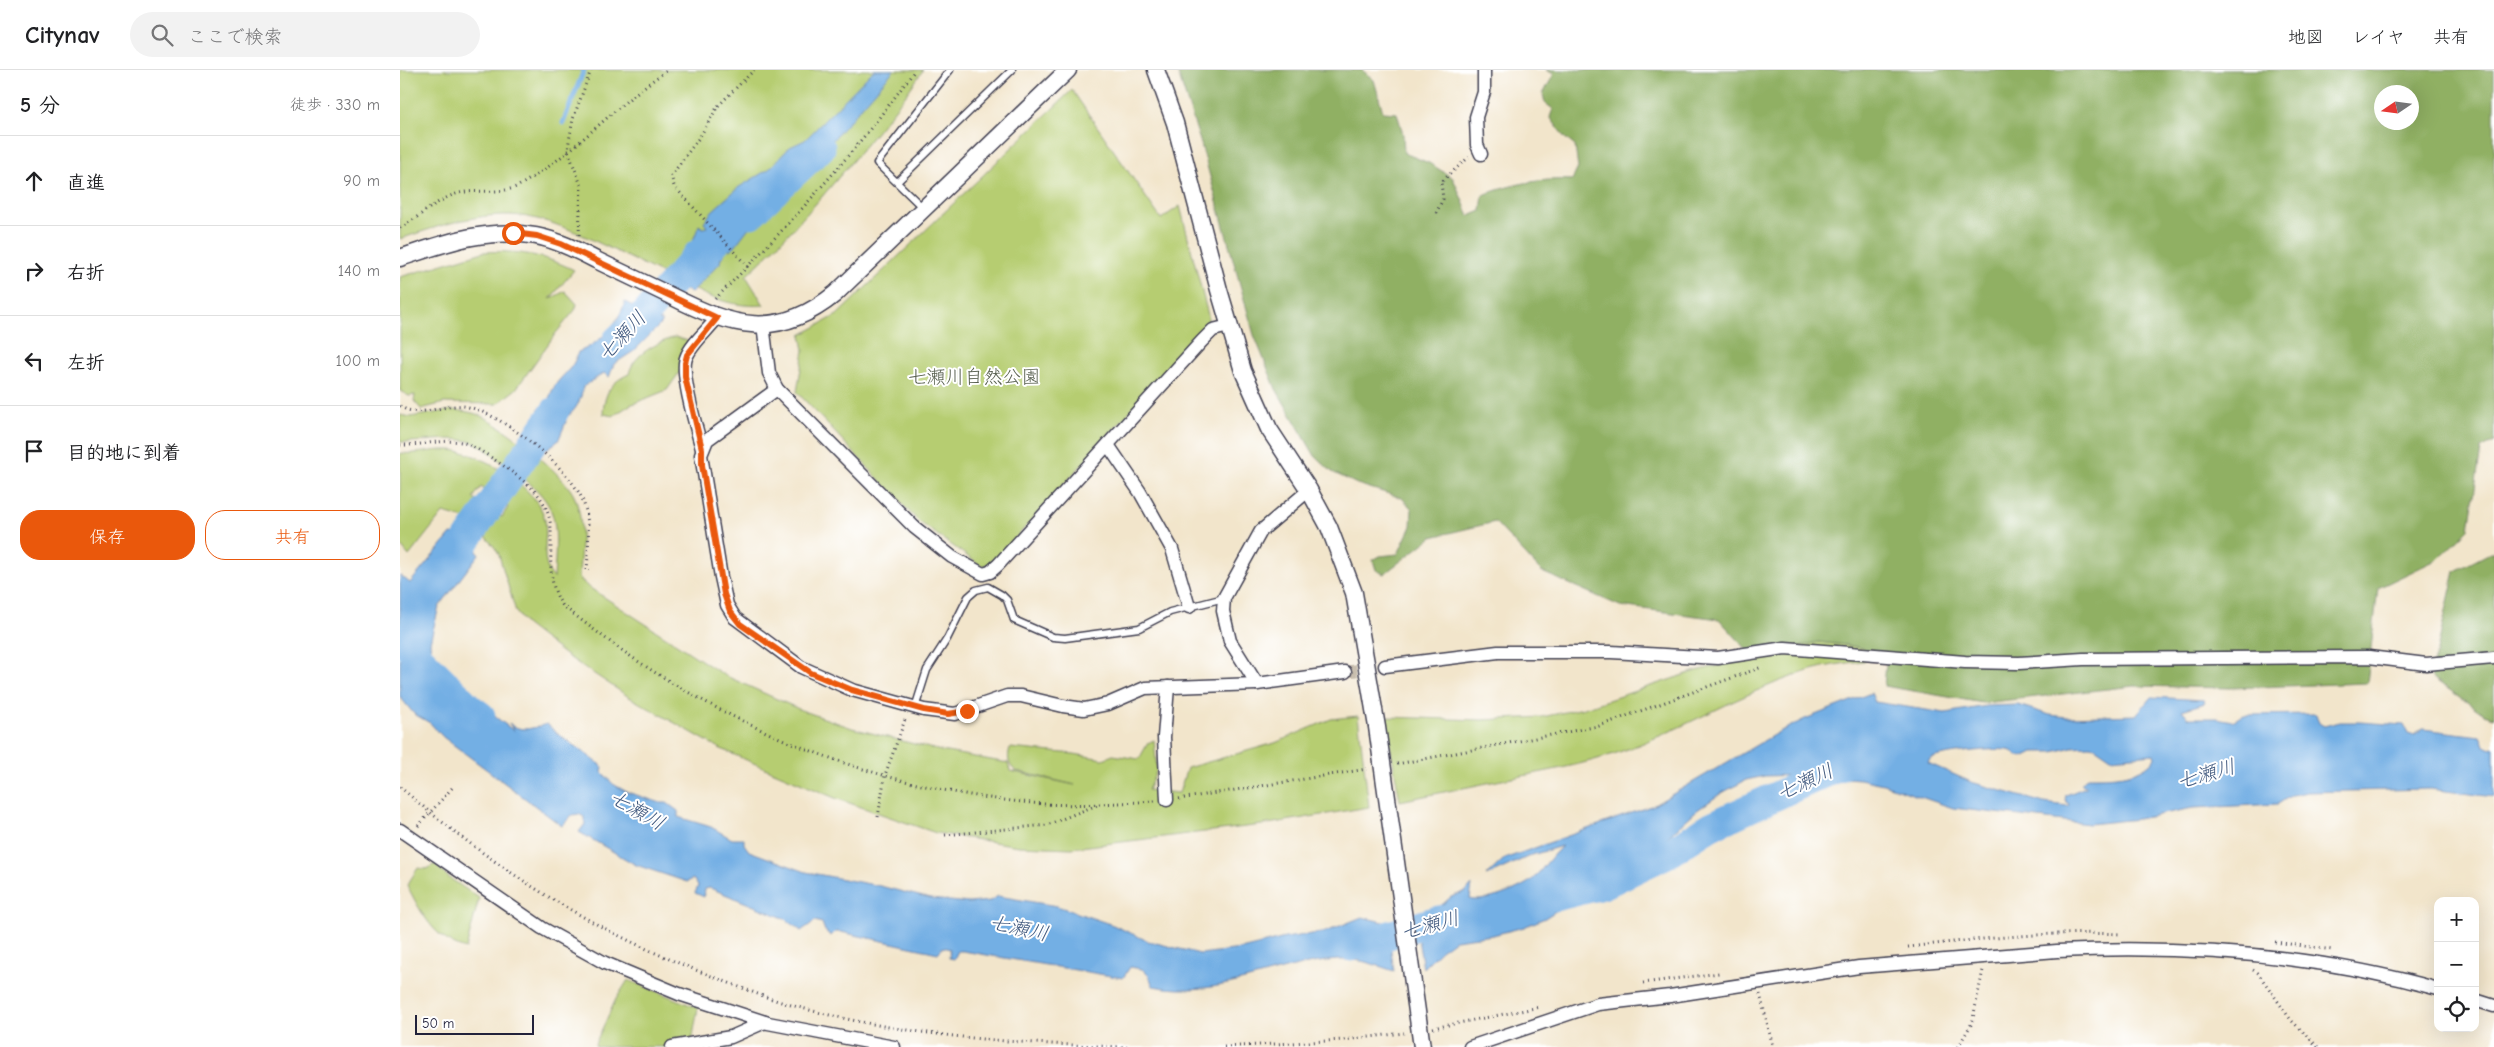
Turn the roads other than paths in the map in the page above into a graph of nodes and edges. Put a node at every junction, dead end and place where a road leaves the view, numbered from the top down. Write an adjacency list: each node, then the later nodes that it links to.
1 (950, 70): 7 (lane)
2 (1012, 70): 7 (lane)
3 (1068, 70): 8 (street)
4 (1156, 70): 12 (street)
5 (1484, 70): 6 (street)
6 (1480, 151)
7 (897, 182): 8 (lane)
8 (924, 209): 11 (street)
9 (400, 258): 10 (street)
10 (717, 318): 11 (street); 15 (street)
11 (763, 324): 13 (street)
12 (1229, 326): 14 (street); 16 (street)
13 (777, 389): 15 (street); 17 (street)
14 (1108, 445): 17 (street); 20 (street)
15 (702, 449): 26 (street)
16 (1309, 490): 19 (street); 37 (street)
17 (987, 574): 18 (lane)
18 (988, 587): 20 (lane); 26 (lane)
19 (1224, 598): 20 (lane); 24 (street)
20 (1189, 607)
21 (2494, 658): 22 (street)
22 (1385, 666)
23 (1345, 672): 24 (street)
24 (1257, 684): 25 (street)
25 (1168, 687): 26 (street); 27 (street)
26 (913, 707)
27 (1166, 800)
28 (404, 833): 32 (street)
29 (2434, 988): 38 (street)
30 (2479, 1001): 31 (street)
31 (2494, 1006)
32 (765, 1022): 33 (street); 36 (street)
33 (722, 1040): 34 (street); 35 (street)
34 (672, 1047)
35 (711, 1047)
36 (894, 1047)
37 (1422, 1047)
38 (1470, 1047)

